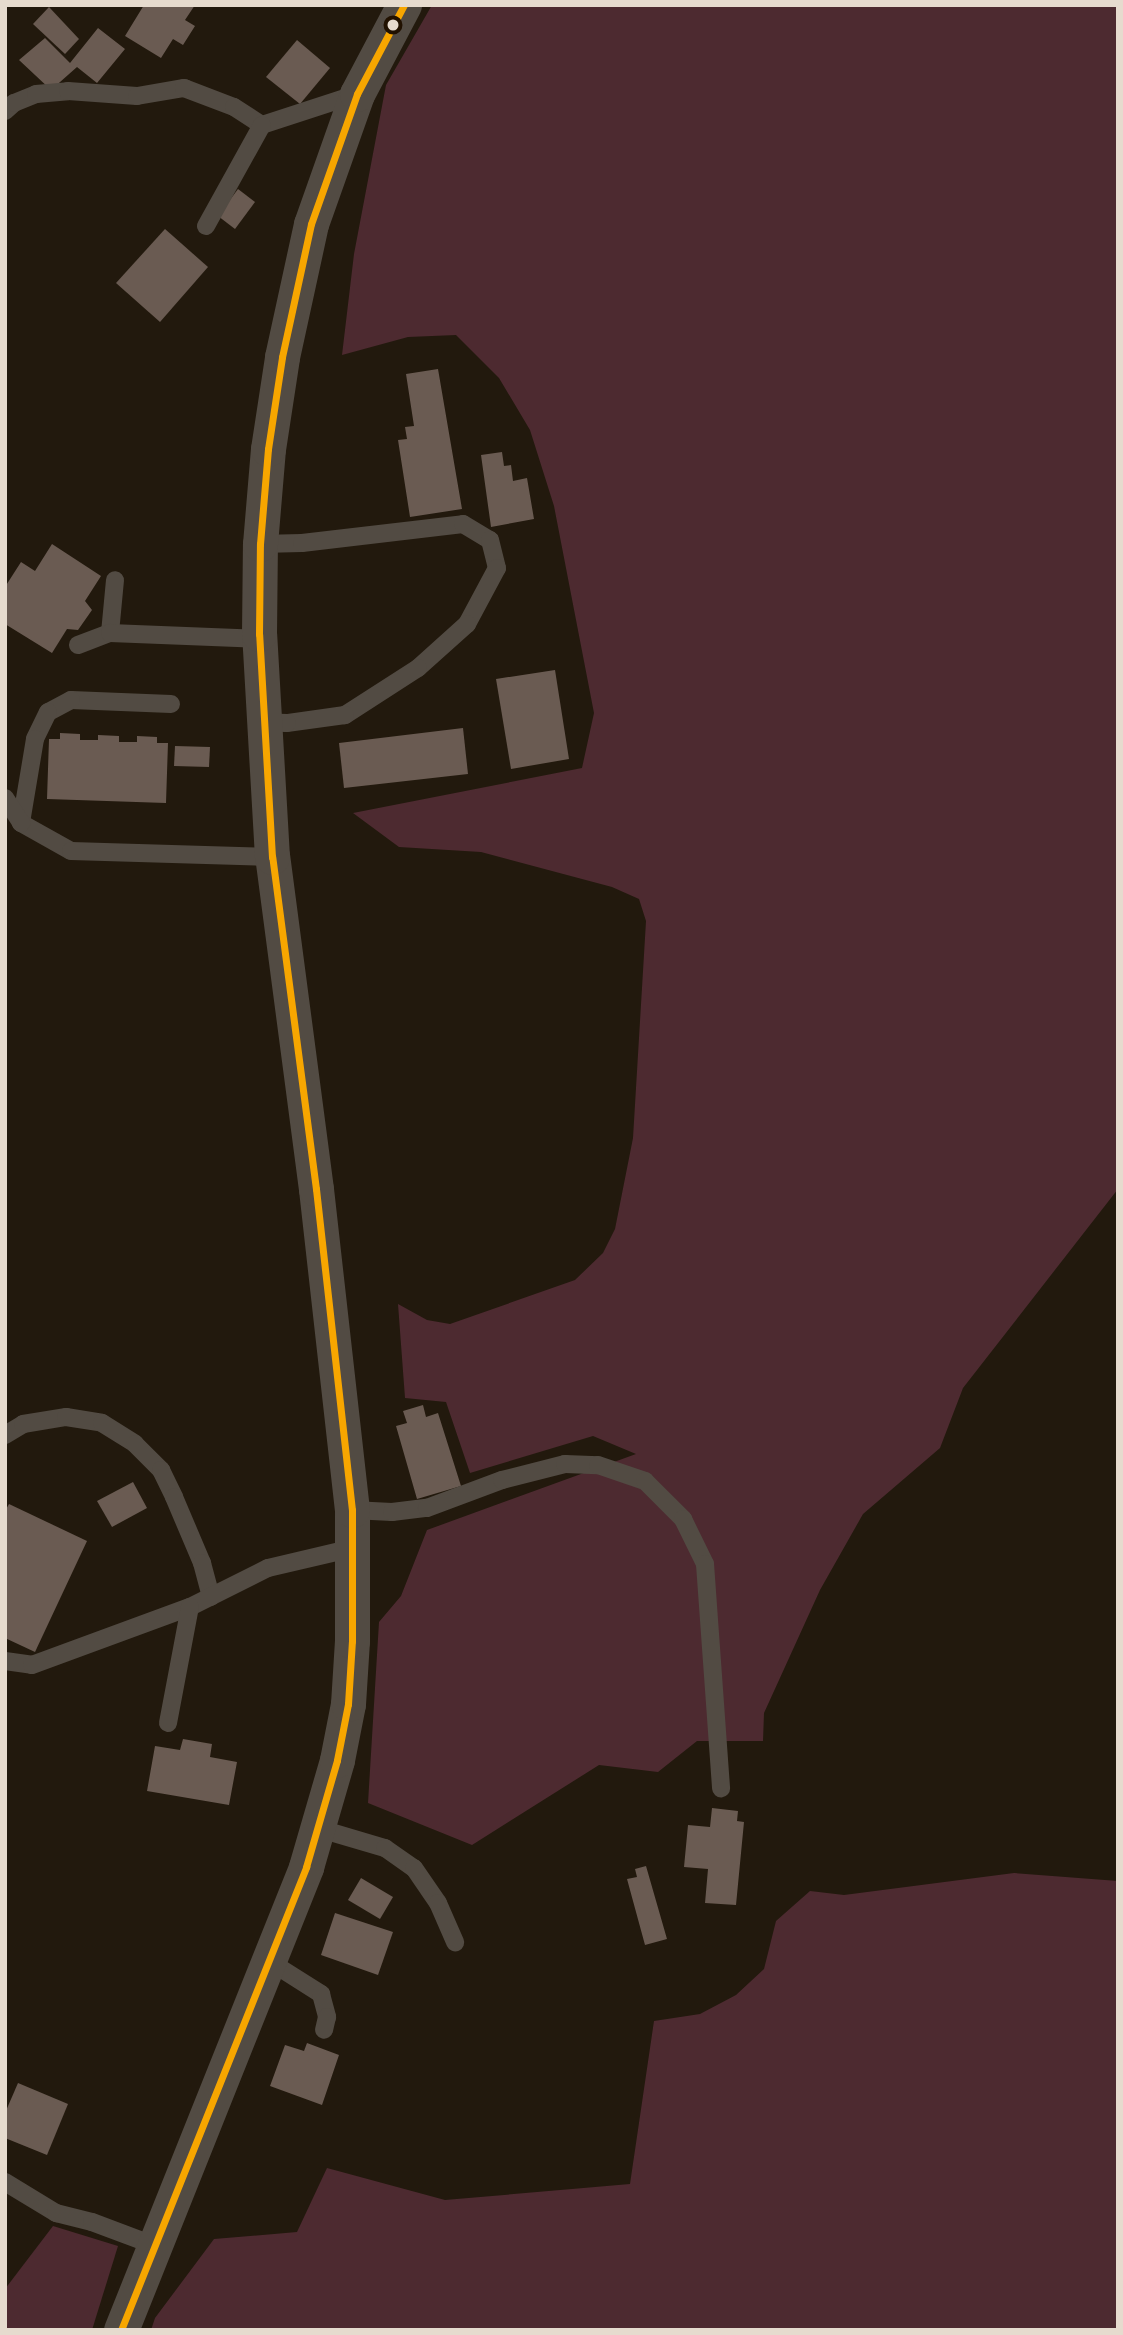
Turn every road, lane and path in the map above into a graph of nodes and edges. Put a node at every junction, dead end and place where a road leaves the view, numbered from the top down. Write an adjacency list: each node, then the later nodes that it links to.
1 (404, 5): 2 (street)
2 (357, 94): 4 (lane); 6 (street)
3 (5, 111): 4 (lane)
4 (262, 125): 5 (lane)
5 (206, 226)
6 (260, 544): 9 (street); 12 (lane)
7 (115, 580): 8 (lane)
8 (110, 633): 9 (lane); 10 (lane)
9 (259, 639): 12 (street)
10 (78, 645)
11 (171, 704): 14 (lane)
12 (264, 722): 15 (street)
13 (5, 798): 14 (lane)
14 (21, 823): 15 (lane)
15 (272, 857): 17 (street)
16 (5, 1435): 19 (lane)
17 (352, 1510): 18 (street); 23 (lane)
18 (353, 1548): 19 (lane); 24 (street)
19 (211, 1597): 20 (lane)
20 (190, 1608): 21 (lane); 22 (lane)
21 (5, 1661)
22 (169, 1723)
23 (721, 1788)
24 (317, 1828): 25 (lane); 26 (street)
25 (455, 1942)
26 (269, 1961): 27 (lane); 29 (street)
27 (324, 2030)
28 (5, 2182): 29 (lane)
29 (156, 2246): 30 (street)
30 (121, 2330)

